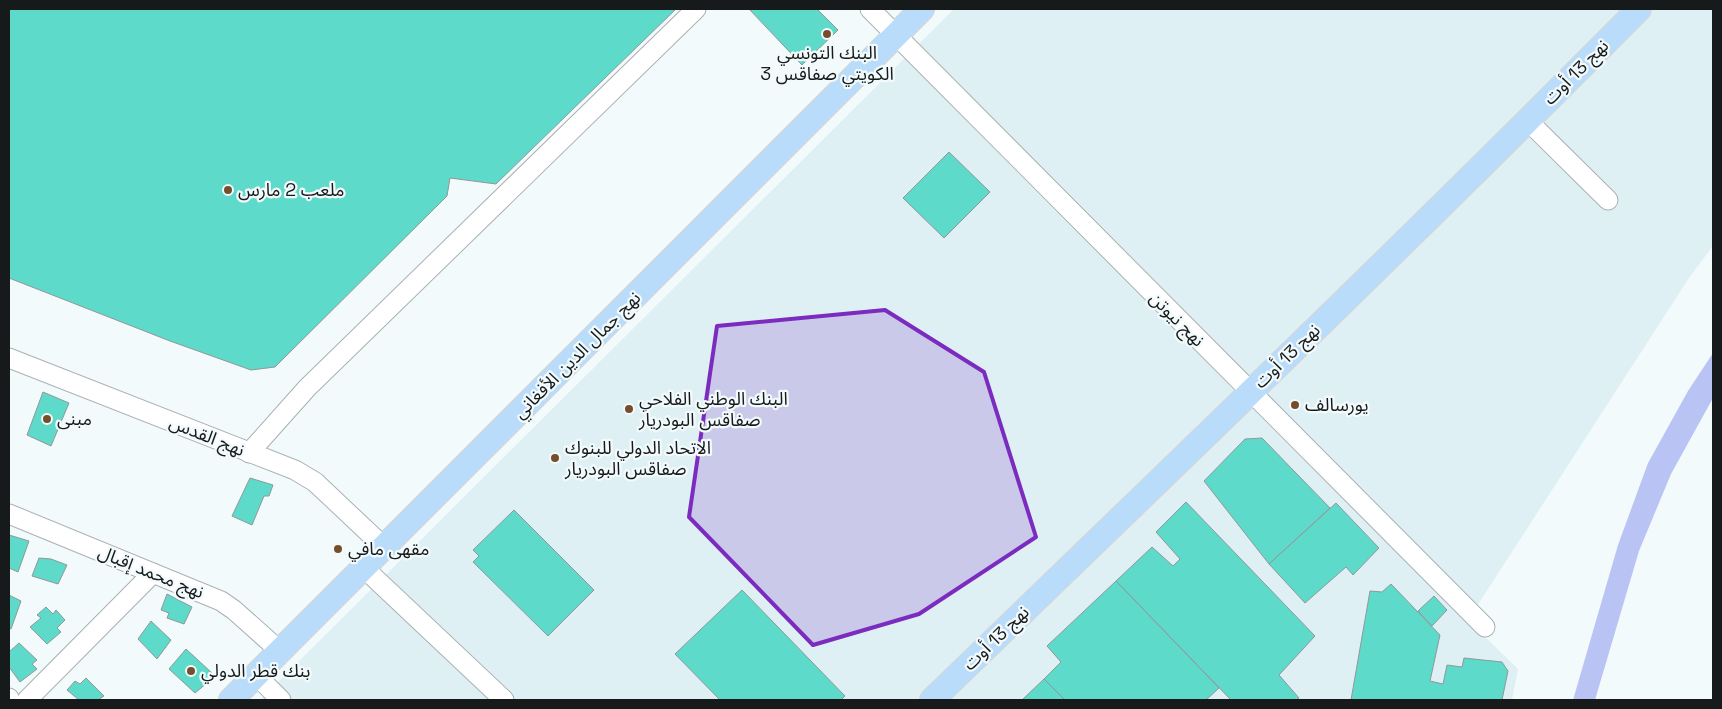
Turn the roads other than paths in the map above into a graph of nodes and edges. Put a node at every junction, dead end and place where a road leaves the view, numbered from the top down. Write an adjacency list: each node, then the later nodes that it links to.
1 (696, 9): 10 (street)
2 (870, 9): 5 (street, نهج نيوتن)
3 (922, 9): 5 (main road, نهج جمال الدين الأفغاني)
4 (1639, 9): 6 (main road, نهج 13 أوت)
5 (896, 34): 9 (street, نهج نيوتن); 12 (main road, نهج جمال الدين الأفغاني)
6 (1528, 120): 7 (street); 9 (main road, نهج 13 أوت)
7 (1608, 200)
8 (9, 358): 10 (street, نهج القدس)
9 (1250, 392): 15 (street, نهج نيوتن); 22 (main road, نهج 13 أوت)
10 (249, 453): 12 (street, نهج القدس)
11 (9, 514): 14 (street, نهج محمد إقبال)
12 (385, 548): 13 (main road, نهج جمال الدين الأفغاني)
13 (364, 568): 16 (main road, نهج جمال الدين الأفغاني); 21 (street)
14 (153, 573): 16 (street, نهج محمد إقبال); 18 (street)
15 (1486, 628)
16 (280, 651): 17 (main road, نهج جمال الدين الأفغاني)
17 (256, 675): 19 (main road, نهج جمال الدين الأفغاني); 20 (street)
18 (27, 700)
19 (231, 700)
20 (281, 700)
21 (504, 700)
22 (932, 700)

